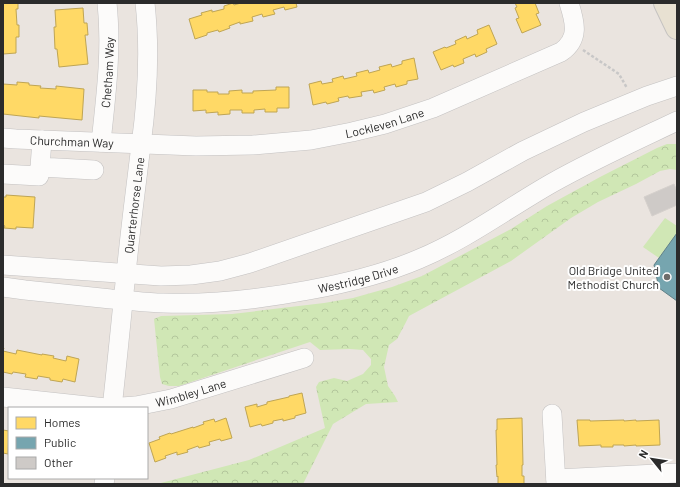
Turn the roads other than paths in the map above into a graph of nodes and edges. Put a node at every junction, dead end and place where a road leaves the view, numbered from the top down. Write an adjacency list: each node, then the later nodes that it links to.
1 (107, 3): 10 (street, Chetham Way)
2 (145, 3): 11 (street, Quarterhorse Lane)
3 (569, 3): 11 (street, Lockleven Lane)
4 (666, 3): 5 (main road)
5 (677, 28)
6 (677, 86): 16 (street)
7 (677, 121): 18 (street, Westridge Drive)
8 (3, 138): 9 (street, Churchman Way)
9 (42, 140): 10 (street, Churchman Way); 12 (street)
10 (101, 142): 11 (street, Churchman Way)
11 (142, 144): 16 (street, Quarterhorse Lane)
12 (40, 167): 13 (street); 14 (street)
13 (94, 170)
14 (3, 174)
15 (3, 265): 16 (street)
16 (126, 274): 18 (street, Quarterhorse Lane)
17 (3, 287): 18 (street, Westridge Drive)
18 (123, 300): 22 (street, Quarterhorse Lane)
19 (304, 358): 23 (street, Wimbley Lane)
20 (3, 397): 21 (street, Wimbley Lane)
21 (102, 407)
22 (112, 407)
23 (124, 407)
24 (552, 414): 26 (street)
25 (677, 473): 26 (street)
26 (556, 481)

